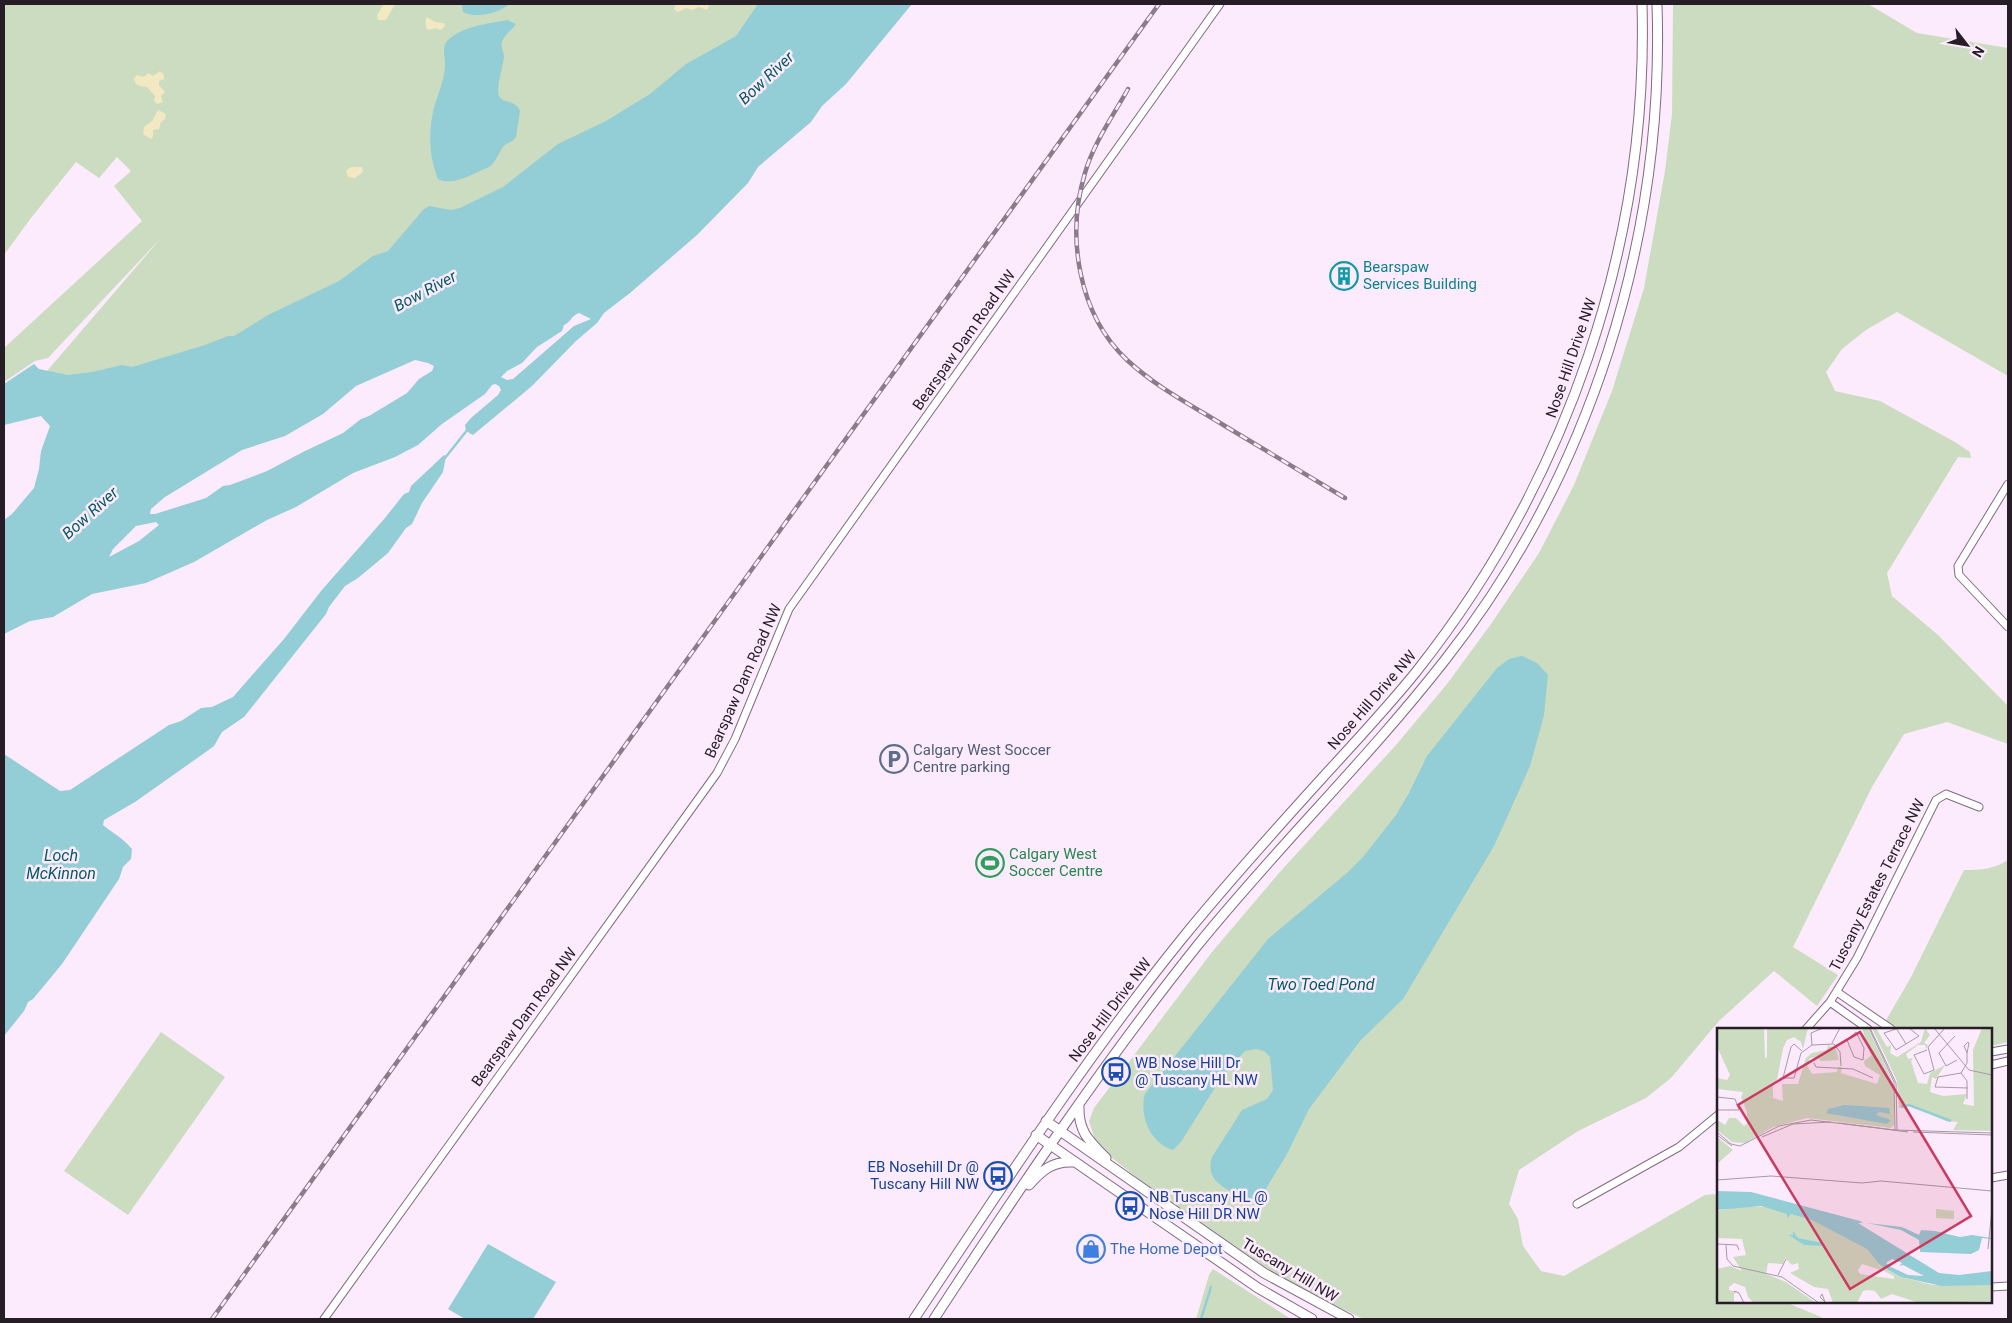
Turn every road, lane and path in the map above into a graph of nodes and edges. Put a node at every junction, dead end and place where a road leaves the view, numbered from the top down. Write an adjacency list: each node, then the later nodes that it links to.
1 (1220, 4): 29 (street, Bearspaw Dam Road NW)
2 (1642, 4): 17 (street, Nose Hill Drive NW)
3 (1657, 4): 15 (street, Nose Hill Drive NW)
4 (2008, 484): 5 (street)
5 (2008, 627)
6 (1979, 807): 7 (street, Tuscany Estates Terrace NW)
7 (1834, 997): 8 (street); 9 (street); 10 (street)
8 (1807, 1028)
9 (1867, 1028)
10 (1889, 1028)
11 (2008, 1050): 12 (street)
12 (1992, 1052)
13 (2008, 1061): 14 (street)
14 (1992, 1065)
15 (1079, 1105): 18 (street, Nose Hill Drive NW); 22 (street)
16 (1717, 1116): 25 (street)
17 (1046, 1121): 18 (street, Tuscany Hill NW); 19 (street, Nose Hill Drive NW)
18 (1060, 1132): 20 (street, Nose Hill Drive NW); 22 (street, Tuscany Hill NW)
19 (1036, 1135): 20 (street, Tuscany Hill NW); 30 (street, Nose Hill Drive NW)
20 (1051, 1145): 21 (street, Tuscany Hill NW); 26 (street, Nose Hill Drive NW)
21 (1074, 1162): 26 (street); 32 (street, Tuscany Hill NW)
22 (1122, 1174): 33 (street, Tuscany Hill NW)
23 (2008, 1175): 24 (street)
24 (1992, 1178)
25 (1577, 1204)
26 (999, 1221): 31 (street, Nose Hill Drive NW)
27 (2008, 1286): 28 (street)
28 (1992, 1287)
29 (324, 1319)
30 (914, 1319)
31 (934, 1319)
32 (1312, 1319)
33 (1349, 1319)

